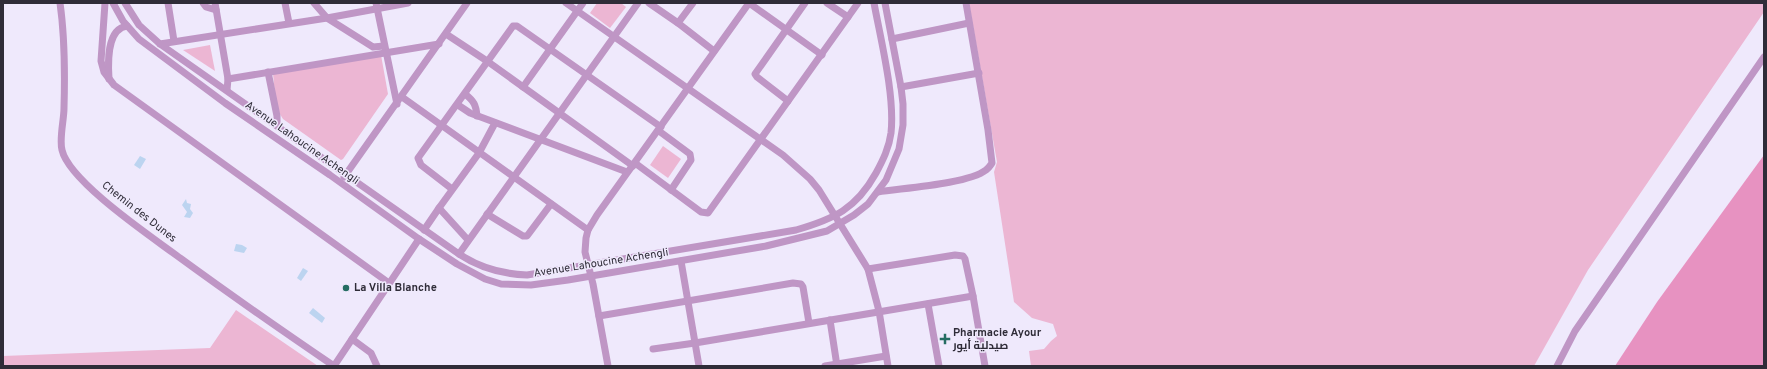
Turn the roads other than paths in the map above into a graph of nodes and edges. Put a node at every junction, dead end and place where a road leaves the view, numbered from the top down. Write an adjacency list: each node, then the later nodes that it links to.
1 (60, 3): 104 (street, Chemin des Dunes)
2 (105, 3): 50 (street)
3 (113, 3): 31 (street, Avenue Lahoucine Achengli)
4 (125, 3): 38 (street, Avenue Lahoucine Achengli)
5 (168, 3): 37 (street)
6 (204, 3): 23 (street)
7 (285, 3): 28 (street)
8 (314, 3): 26 (street)
9 (408, 3): 24 (street)
10 (467, 3): 33 (street)
11 (566, 3): 25 (street)
12 (583, 3): 25 (street)
13 (638, 3): 35 (street)
14 (649, 3): 29 (street)
15 (693, 3): 29 (street)
16 (749, 3): 32 (street); 42 (street)
17 (806, 3): 32 (street)
18 (827, 3): 27 (street)
19 (858, 3): 27 (street)
20 (874, 3): 80 (street, Avenue Lahoucine Achengli)
21 (885, 3): 36 (street, Avenue Lahoucine Achengli)
22 (966, 3): 30 (street)
23 (215, 6): 34 (street)
24 (377, 6): 26 (street); 40 (street)
25 (577, 11): 35 (street); 41 (street)
26 (327, 18): 28 (street); 40 (street)
27 (848, 18): 43 (street)
28 (289, 23): 34 (street)
29 (678, 23): 42 (street)
30 (969, 23): 36 (street); 47 (street)
31 (127, 26): 50 (street); 73 (street, Avenue Lahoucine Achengli)
32 (786, 30): 43 (street); 57 (street)
33 (446, 34): 39 (street); 45 (street)
34 (221, 35): 37 (street); 49 (street)
35 (613, 37): 48 (street); 52 (street)
36 (892, 39): 53 (street, Avenue Lahoucine Achengli)
37 (174, 42): 38 (street)
38 (160, 44): 54 (street, Avenue Lahoucine Achengli)
39 (439, 44): 40 (street); 56 (street)
40 (385, 49): 46 (street); 58 (street)
41 (550, 49): 45 (street); 48 (street); 51 (street)
42 (714, 51): 52 (street)
43 (822, 55): 57 (street)
44 (1764, 57): 112 (street)
45 (487, 61): 51 (street); 55 (street)
46 (268, 72): 49 (street); 63 (street)
47 (979, 73): 53 (street); 76 (street)
48 (587, 75): 60 (street); 65 (street)
49 (228, 79): 54 (street)
50 (109, 80): 91 (street)
51 (523, 87): 60 (street)
52 (688, 88): 65 (street); 67 (street)
53 (901, 88): 76 (street, Avenue Lahoucine Achengli)
54 (227, 90): 63 (street, Avenue Lahoucine Achengli)
55 (465, 94): 59 (street); 61 (street)
56 (402, 97): 58 (street); 64 (street)
57 (788, 101): 67 (street)
58 (397, 104): 71 (street)
59 (458, 105): 61 (street); 64 (street)
60 (559, 114): 66 (street); 69 (street)
61 (477, 116): 62 (street)
62 (495, 123): 66 (street); 68 (street)
63 (277, 125): 71 (street, Avenue Lahoucine Achengli)
64 (441, 126): 68 (street); 74 (street)
65 (660, 129): 69 (street); 75 (street)
66 (540, 140): 70 (street); 72 (street)
67 (761, 140): 75 (street); 80 (street)
68 (479, 153): 72 (street); 74 (street)
69 (634, 164): 70 (street); 75 (street)
70 (627, 172): 83 (street)
71 (347, 174): 73 (street); 82 (street, Avenue Lahoucine Achengli)
72 (514, 178): 77 (street); 79 (street)
73 (341, 182): 84 (street, Avenue Lahoucine Achengli)
74 (452, 189): 78 (street)
75 (671, 190)
76 (878, 192): 81 (street, Avenue Lahoucine Achengli)
77 (551, 204): 79 (street); 83 (street)
78 (439, 208): 82 (street); 85 (street)
79 (487, 214): 85 (street)
80 (835, 215): 81 (street); 88 (street, Avenue Lahoucine Achengli)
81 (841, 224): 87 (street, Avenue Lahoucine Achengli); 89 (street)
82 (424, 230): 86 (street, Avenue Lahoucine Achengli)
83 (588, 230): 88 (street)
84 (419, 239): 90 (street, Avenue Lahoucine Achengli); 91 (street)
85 (468, 240): 86 (street)
86 (459, 254): 88 (street, Avenue Lahoucine Achengli)
87 (681, 261): 90 (street, Avenue Lahoucine Achengli); 93 (street)
88 (589, 266): 90 (street)
89 (868, 269): 92 (street); 95 (street)
90 (591, 276): 96 (street)
91 (389, 283): 99 (street)
92 (973, 296): 94 (street); 111 (street)
93 (689, 301): 96 (street); 98 (street); 100 (street)
94 (928, 304): 95 (street); 110 (street)
95 (879, 311): 97 (street); 102 (street)
96 (599, 316): 106 (street)
97 (830, 320): 98 (street); 103 (street)
98 (809, 323): 100 (street)
99 (352, 339): 104 (street); 105 (street)
100 (695, 343): 101 (street); 107 (street)
101 (653, 349)
102 (886, 356): 103 (street); 109 (street)
103 (837, 365): 108 (street)
104 (334, 366)
105 (377, 366)
106 (608, 366)
107 (699, 366)
108 (825, 366)
109 (888, 366)
110 (939, 366)
111 (985, 366)
112 (1557, 366)

